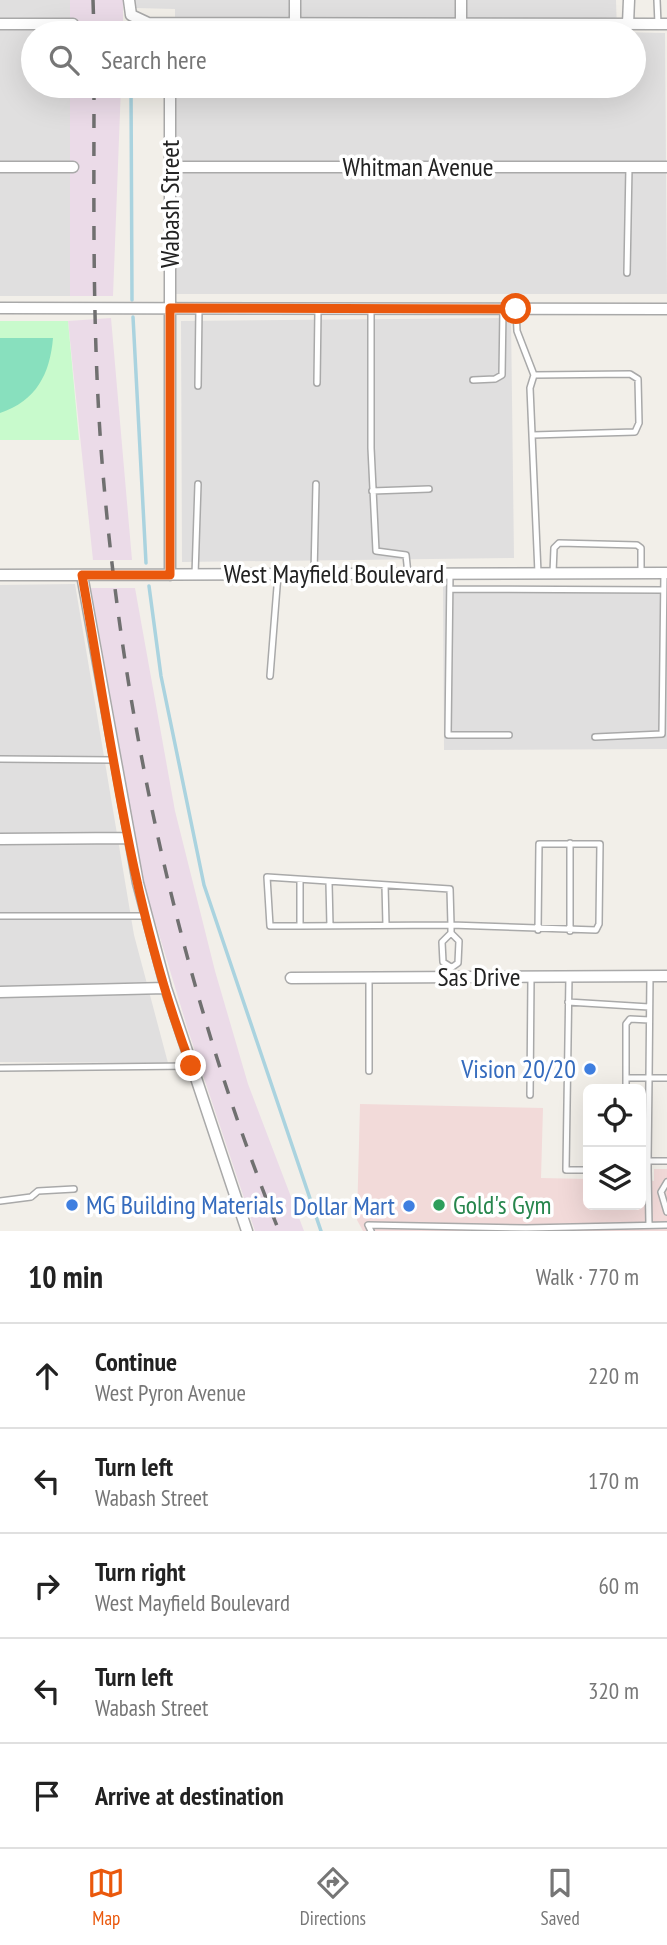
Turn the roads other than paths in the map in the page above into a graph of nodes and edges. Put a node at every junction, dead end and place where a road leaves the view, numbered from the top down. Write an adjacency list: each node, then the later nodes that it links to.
1 (129, 0): 6 (street)
2 (295, 0): 7 (street)
3 (461, 0): 8 (street)
4 (629, 0): 9 (street)
5 (657, 0): 12 (lane)
6 (144, 21)
7 (295, 21)
8 (461, 21)
9 (628, 21)
10 (0, 24): 11 (street)
11 (21, 24)
12 (662, 24)
13 (170, 98): 16 (street, Wabash Street)
14 (0, 167): 15 (street)
15 (73, 167)
16 (170, 167): 17 (street, Whitman Avenue); 21 (street, Wabash Street)
17 (629, 167): 18 (street, Whitman Avenue); 19 (lane)
18 (667, 167)
19 (627, 273)
20 (0, 308): 21 (street)
21 (170, 308): 22 (street); 47 (street, Wabash Street)
22 (200, 308): 27 (street); 31 (lane)
23 (372, 309): 24 (street); 27 (street); 36 (lane)
24 (503, 309): 25 (street); 29 (lane)
25 (516, 309): 26 (street); 28 (lane)
26 (667, 309)
27 (318, 310): 30 (lane)
28 (534, 374): 32 (lane); 32 (lane)
29 (473, 380)
30 (317, 383)
31 (198, 386)
32 (533, 435): 38 (lane)
33 (198, 484): 48 (lane)
34 (316, 484): 43 (lane)
35 (429, 489): 36 (lane)
36 (372, 491): 44 (lane)
37 (450, 573): 38 (street, West Mayfield Boulevard); 44 (street, West Mayfield Boulevard); 49 (lane)
38 (538, 573): 39 (street, West Mayfield Boulevard)
39 (554, 573): 40 (street, West Mayfield Boulevard); 40 (lane)
40 (640, 573): 41 (street, West Mayfield Boulevard)
41 (665, 573): 50 (lane)
42 (278, 574): 43 (street, West Mayfield Boulevard); 48 (street, West Mayfield Boulevard); 51 (lane)
43 (314, 574): 44 (street, West Mayfield Boulevard)
44 (408, 574)
45 (0, 575): 46 (street, West Mayfield Boulevard)
46 (82, 575): 47 (street, West Mayfield Boulevard); 55 (street)
47 (170, 575): 48 (street, West Mayfield Boulevard)
48 (195, 575)
49 (450, 589): 50 (lane); 52 (lane)
50 (663, 590): 53 (lane)
51 (270, 676)
52 (509, 735)
53 (595, 737)
54 (0, 759): 55 (lane)
55 (114, 760): 56 (street)
56 (128, 838): 57 (street); 63 (street)
57 (0, 839)
58 (570, 844): 68 (lane); 69 (lane); 69 (lane)
59 (300, 880): 60 (lane); 66 (lane); 66 (lane)
60 (329, 883): 61 (lane); 67 (lane)
61 (385, 885): 64 (lane); 65 (lane)
62 (0, 916): 63 (lane)
63 (147, 916): 78 (street)
64 (386, 925): 65 (lane); 67 (lane)
65 (451, 925): 68 (lane); 70 (lane)
66 (300, 926): 67 (lane)
67 (330, 926)
68 (538, 930): 69 (lane)
69 (570, 930)
70 (451, 933): 71 (lane); 71 (lane)
71 (450, 972): 72 (street, Sas Drive); 76 (street, Sas Drive)
72 (531, 976): 73 (street, Sas Drive); 90 (lane)
73 (569, 976): 74 (street, Sas Drive); 80 (lane)
74 (650, 976): 75 (street, Sas Drive); 81 (lane)
75 (667, 976)
76 (369, 977): 77 (street, Sas Drive); 85 (lane)
77 (291, 978)
78 (166, 988): 79 (street); 83 (street)
79 (0, 992)
80 (568, 1002): 81 (lane); 94 (lane)
81 (649, 1007): 82 (lane)
82 (649, 1020): 86 (lane); 87 (lane)
83 (191, 1066): 84 (lane); 106 (street)
84 (0, 1068)
85 (369, 1071)
86 (626, 1078): 87 (lane); 89 (lane)
87 (649, 1078): 88 (lane); 91 (lane)
88 (667, 1078)
89 (626, 1084)
90 (530, 1096)
91 (648, 1161): 92 (lane); 93 (lane)
92 (667, 1161)
93 (646, 1166)
94 (583, 1170)
95 (667, 1182): 99 (lane)
96 (74, 1189): 98 (lane)
97 (646, 1192): 100 (lane)
98 (0, 1201)
99 (667, 1212)
100 (649, 1225): 101 (lane); 103 (lane)
101 (667, 1225)
102 (588, 1228): 103 (lane); 105 (lane)
103 (637, 1228)
104 (460, 1229): 105 (lane); 107 (lane)
105 (526, 1230)
106 (247, 1231)
107 (371, 1231)

